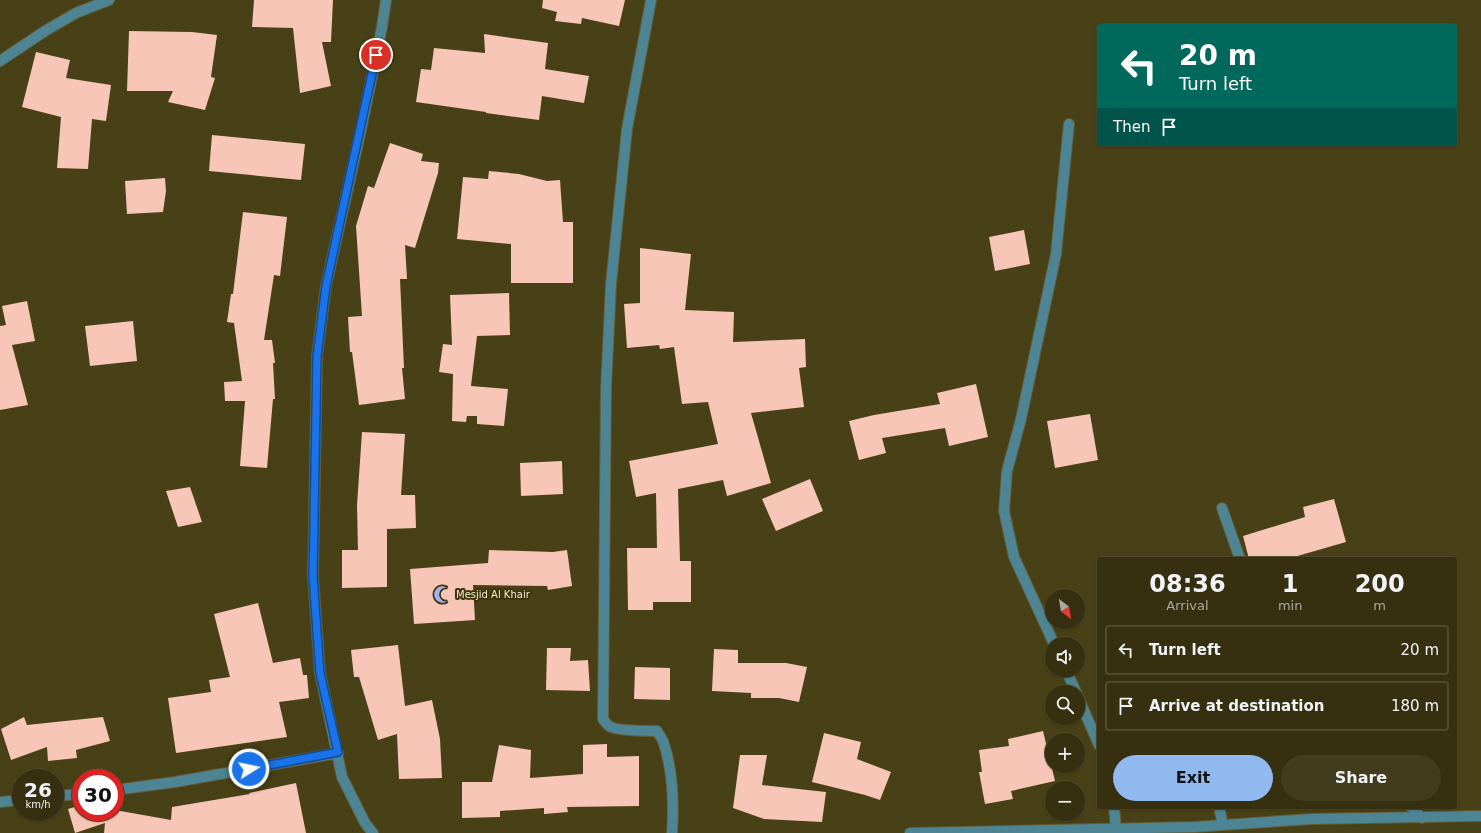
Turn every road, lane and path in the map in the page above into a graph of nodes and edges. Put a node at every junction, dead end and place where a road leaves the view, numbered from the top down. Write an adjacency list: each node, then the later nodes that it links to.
1 (109, 0): 4 (street)
2 (386, 0): 11 (street)
3 (651, 0): 23 (street)
4 (0, 61)
5 (1069, 124): 8 (street)
6 (1222, 508): 7 (street)
7 (1239, 557)
8 (1051, 637)
9 (1085, 714): 10 (street)
10 (1097, 741)
11 (338, 752): 12 (street); 22 (street)
12 (124, 789)
13 (12, 801): 14 (street)
14 (0, 802)
15 (1114, 809): 21 (street)
16 (1219, 809): 20 (street)
17 (1413, 809): 19 (street)
18 (1481, 816): 19 (street)
19 (1422, 818): 20 (street)
20 (1223, 825): 21 (street)
21 (1116, 828): 24 (street)
22 (373, 833)
23 (672, 833)
24 (910, 833)

